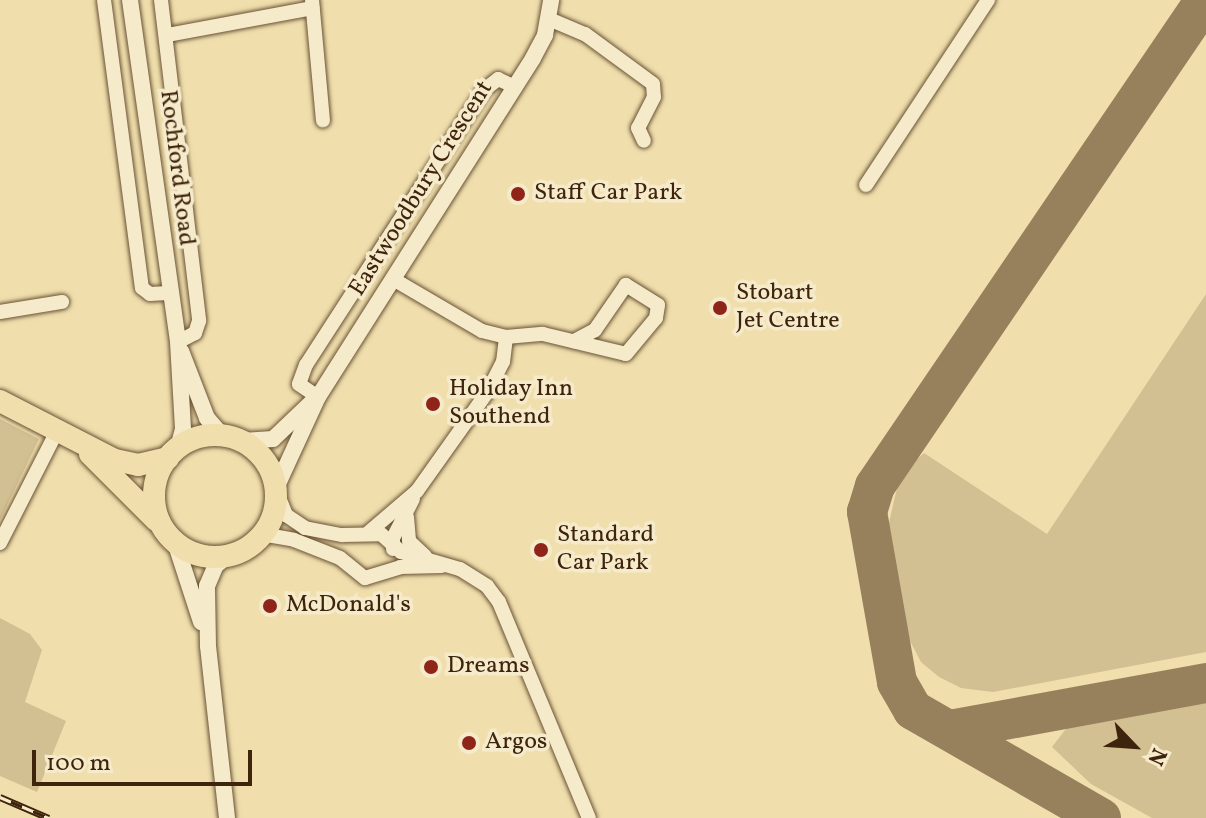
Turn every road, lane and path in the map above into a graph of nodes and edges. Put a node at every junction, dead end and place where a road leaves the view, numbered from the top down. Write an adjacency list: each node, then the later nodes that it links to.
1 (104, 0): 14 (street)
2 (130, 0): 14 (street, Rochford Road)
3 (161, 0): 8 (street)
4 (551, 0): 7 (street, Eastwoodbury Crescent)
5 (988, 0): 12 (street)
6 (312, 4): 8 (street); 11 (street)
7 (549, 19): 9 (street); 10 (street, Eastwoodbury Crescent)
8 (167, 35): 19 (street)
9 (642, 76)
10 (515, 87): 13 (street, Eastwoodbury Crescent); 20 (street)
11 (323, 121)
12 (866, 185)
13 (400, 283): 17 (street); 20 (street, Eastwoodbury Crescent)
14 (168, 293): 19 (street, Rochford Road)
15 (62, 302): 16 (street)
16 (0, 312)
17 (500, 336): 18 (street); 28 (street)
18 (574, 341): 18 (street)
19 (178, 342): 23 (street, Rochford Road); 26 (street, Rochford Road)
20 (318, 397): 24 (street, Eastwoodbury Crescent); 27 (street, Eastwoodbury Crescent)
21 (0, 401): 22 (main road)
22 (56, 433): 25 (main road); 33 (street)
23 (220, 433): 24 (main road); 26 (main road)
24 (243, 441): 27 (main road)
25 (86, 450): 26 (main road); 30 (main road)
26 (173, 453): 30 (main road)
27 (277, 491): 31 (street); 32 (main road)
28 (417, 491): 29 (street); 31 (street)
29 (407, 516): 35 (street); 37 (street)
30 (160, 524): 34 (main road)
31 (366, 533): 35 (street); 39 (street)
32 (257, 539): 36 (main road); 39 (street)
33 (0, 543)
34 (176, 545): 36 (main road); 41 (street)
35 (392, 545): 37 (street); 40 (street)
36 (232, 553): 41 (street)
37 (426, 557): 38 (street)
38 (450, 566): 40 (street); 43 (street)
39 (352, 568): 40 (street)
40 (385, 574)
41 (208, 646): 42 (street)
42 (227, 818)
43 (589, 818)

